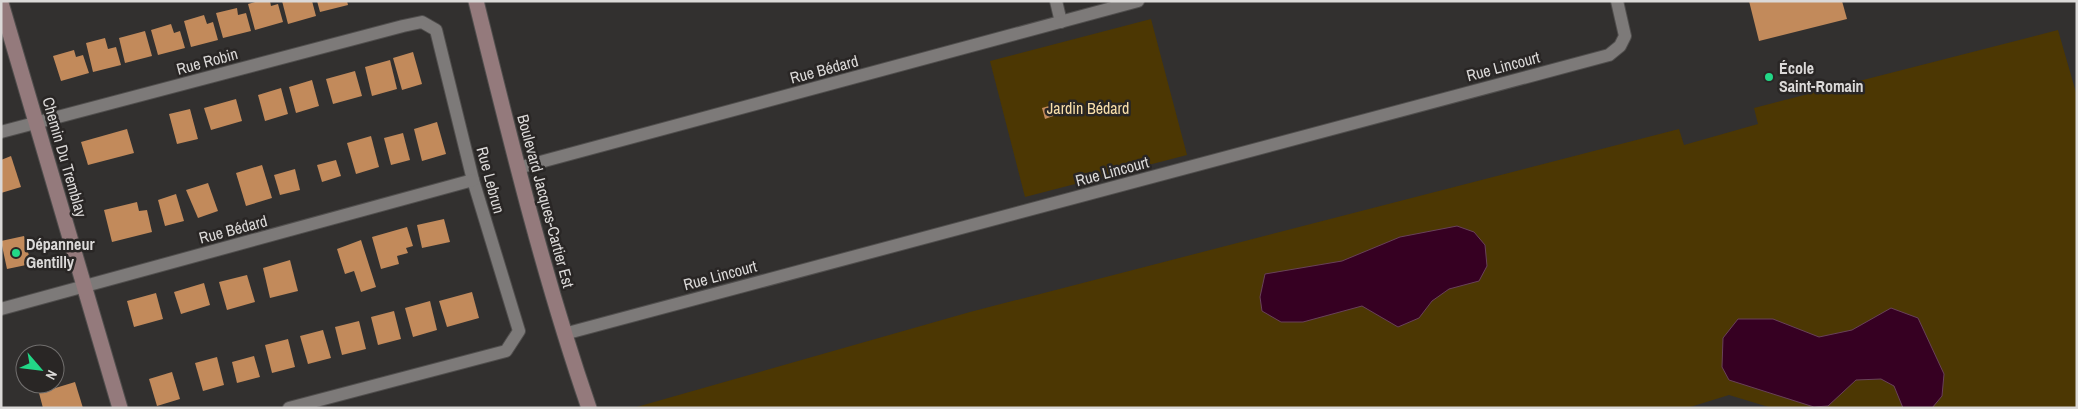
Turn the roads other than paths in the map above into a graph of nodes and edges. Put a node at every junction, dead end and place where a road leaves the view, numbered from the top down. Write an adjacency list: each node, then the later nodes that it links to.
1 (476, 1): 10 (main road, Boulevard Jacques-Cartier Est)
2 (1056, 1): 7 (street)
3 (1138, 1): 7 (street, Rue Bédard)
4 (1617, 1): 14 (street, Rue Lincourt)
5 (1, 3): 8 (main road, Chemin Du Tremblay)
6 (422, 22): 8 (street, Rue Robin); 11 (street, Rue Lebrun)
7 (1061, 22): 10 (street, Rue Bédard)
8 (37, 122): 9 (street, Rue Robin); 12 (main road, Chemin Du Tremblay)
9 (1, 132)
10 (518, 168): 14 (main road, Boulevard Jacques-Cartier Est)
11 (473, 180): 12 (street, Rue Bédard); 16 (street, Rue Lebrun)
12 (84, 287): 13 (street, Rue Bédard); 15 (main road, Chemin Du Tremblay)
13 (1, 309)
14 (564, 334): 17 (main road, Boulevard Jacques-Cartier Est)
15 (120, 408)
16 (289, 408)
17 (589, 408)

